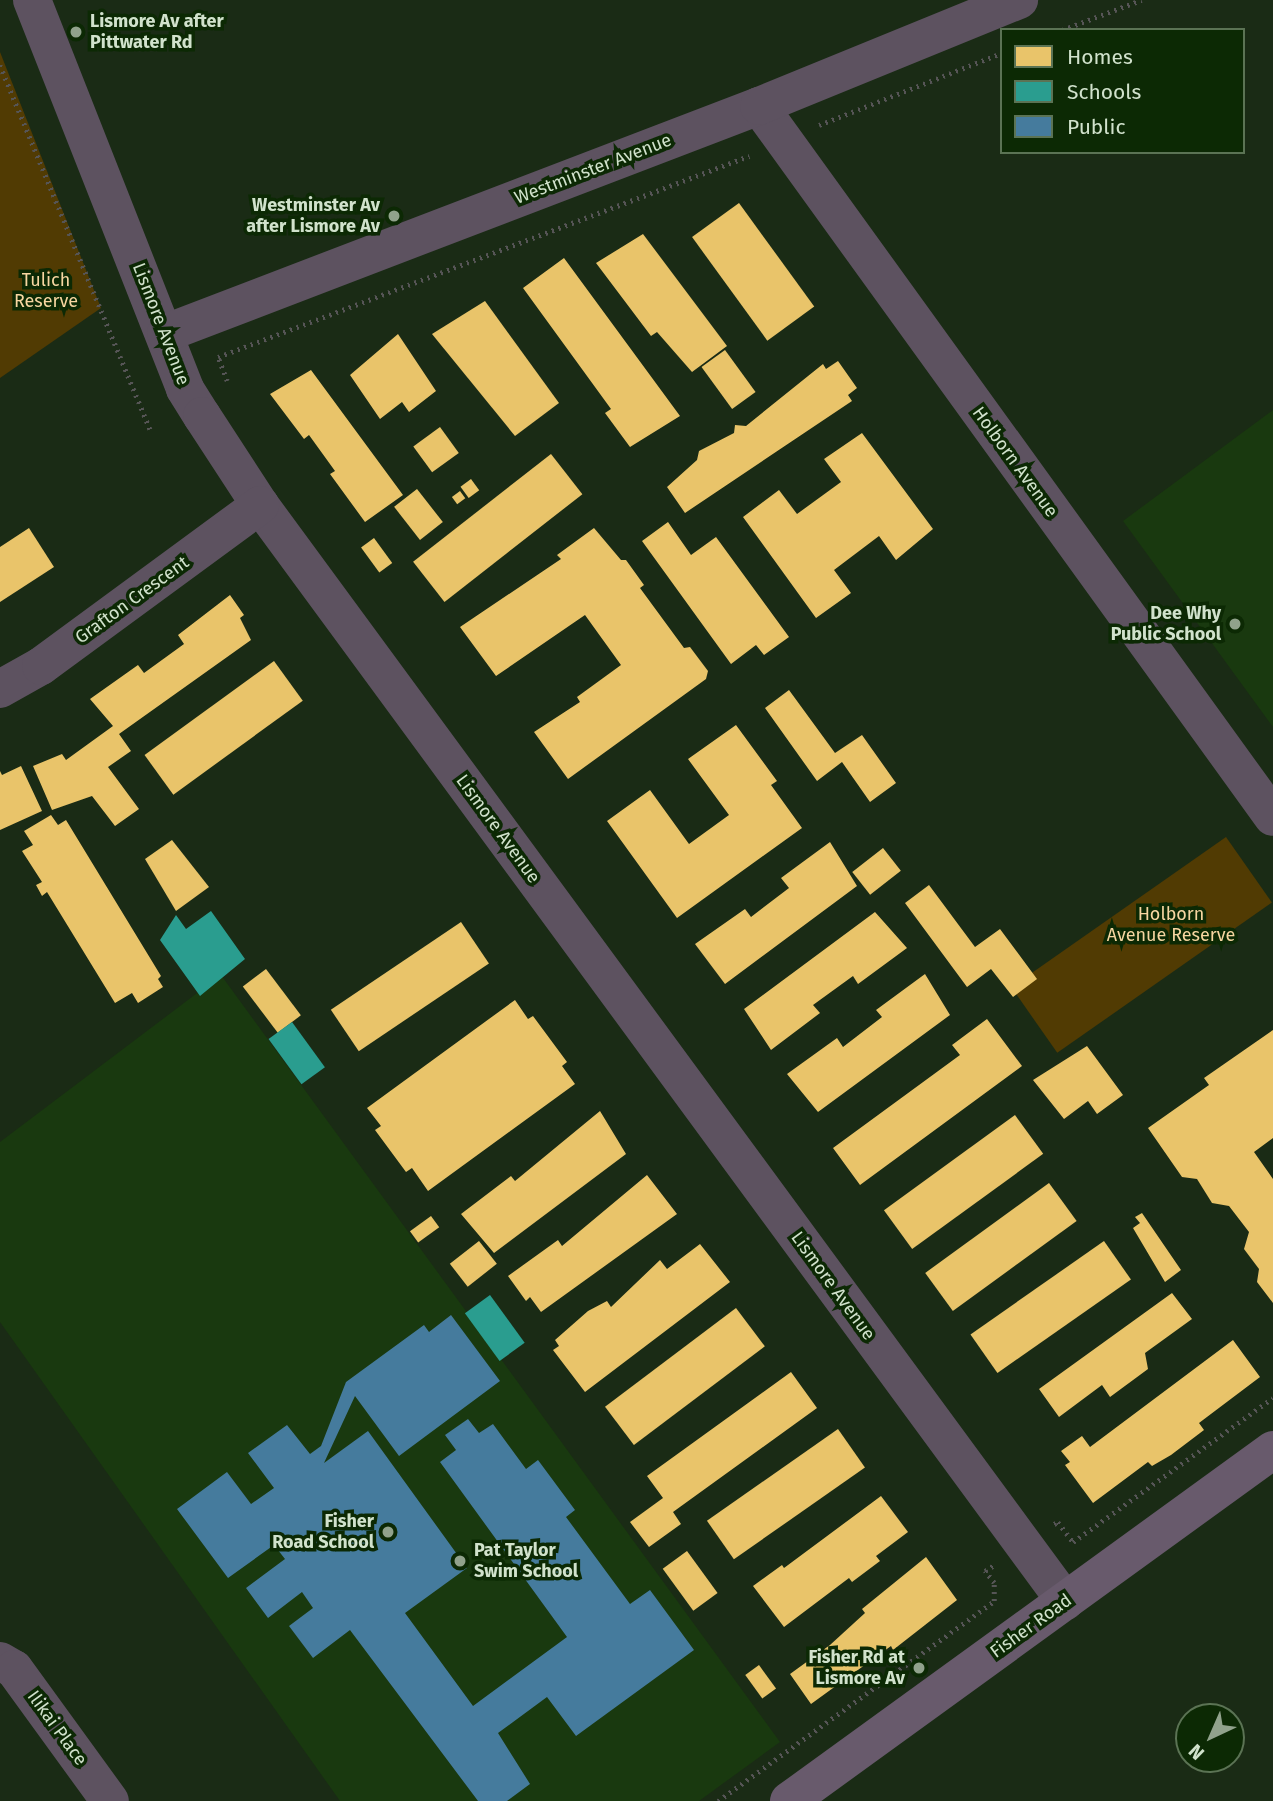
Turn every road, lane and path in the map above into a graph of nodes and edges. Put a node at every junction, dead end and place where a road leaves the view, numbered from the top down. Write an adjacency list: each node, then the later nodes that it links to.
1 (32, 0): 10 (street, Lismore Avenue)
2 (1018, 0): 7 (street, Westminster Avenue)
3 (1141, 0): 4 (path)
4 (1067, 28)
5 (1000, 54): 8 (path)
6 (0, 65): 12 (path)
7 (759, 106): 10 (street, Westminster Avenue); 15 (street, Holborn Avenue)
8 (818, 125)
9 (749, 156): 11 (path)
10 (166, 333): 13 (street, Lismore Avenue)
11 (227, 381)
12 (150, 429)
13 (260, 505): 14 (street, Grafton Crescent); 20 (street, Lismore Avenue)
14 (0, 689)
15 (1273, 817)
16 (1273, 1398): 18 (path)
17 (1273, 1450): 20 (main road, Fisher Road)
18 (1058, 1522)
19 (985, 1571): 23 (path)
20 (1065, 1601): 24 (main road, Fisher Road)
21 (0, 1661): 22 (street, Ilikai Place)
22 (110, 1801)
23 (718, 1801)
24 (789, 1801)

